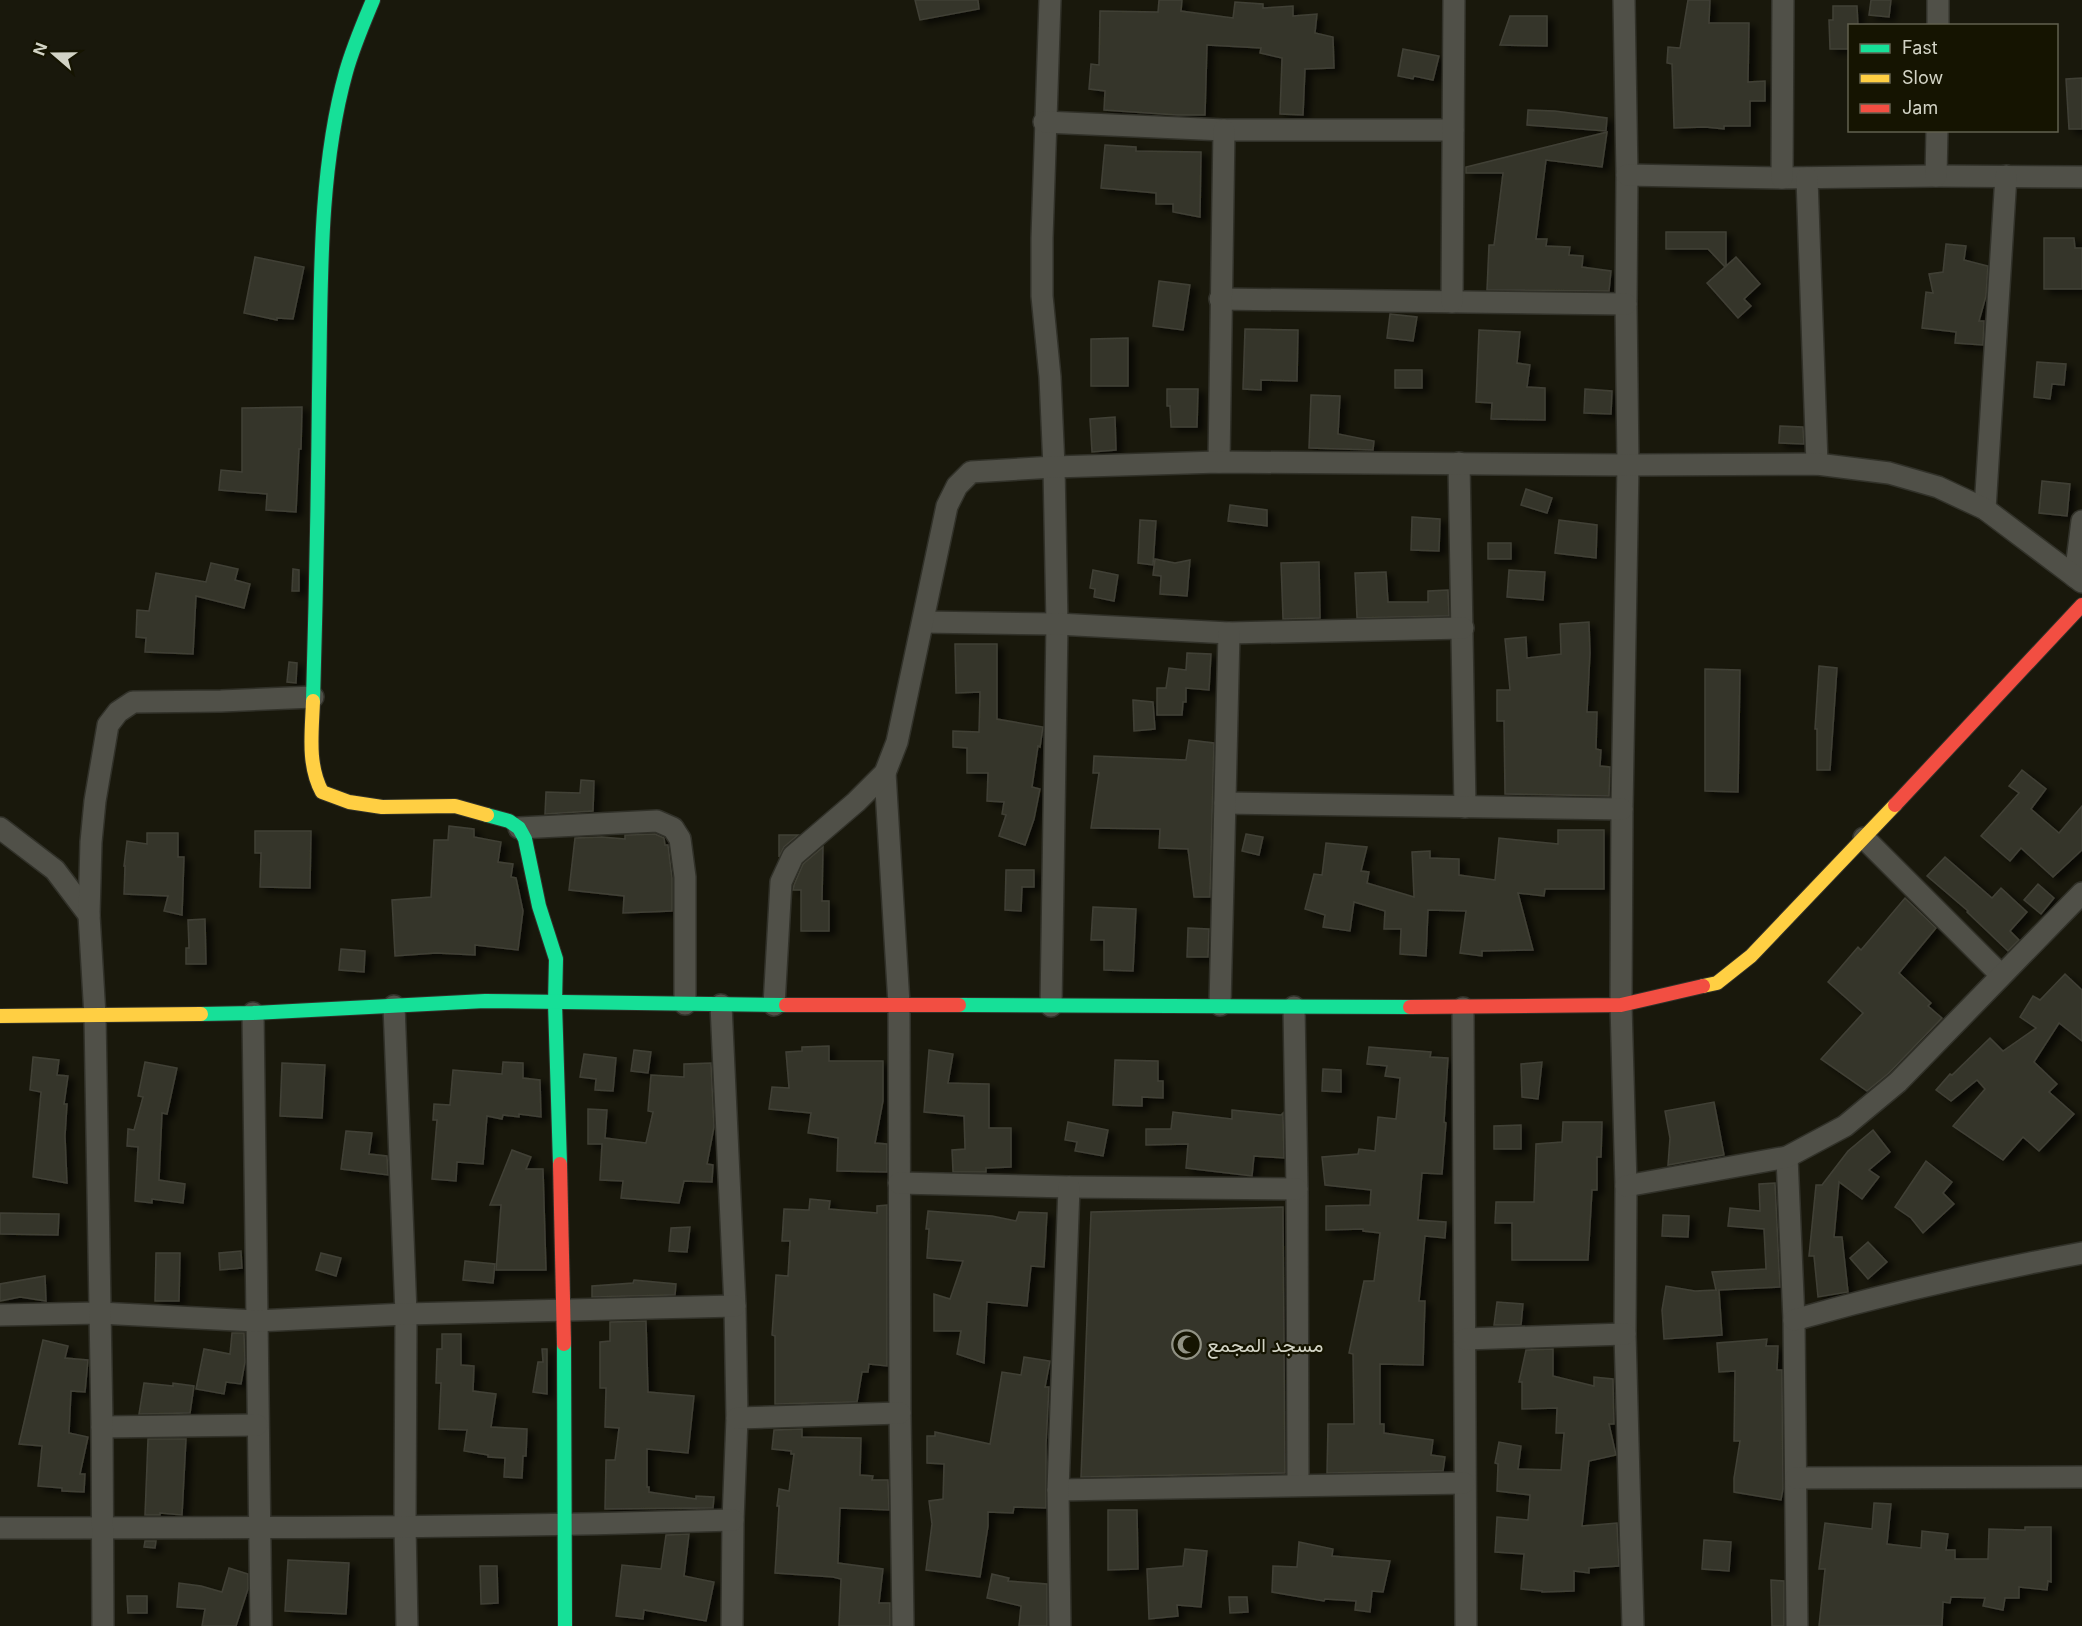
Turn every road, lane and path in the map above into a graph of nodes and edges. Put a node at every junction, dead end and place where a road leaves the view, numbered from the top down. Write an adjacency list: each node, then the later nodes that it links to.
1 (373, 0): 34 (street)
2 (1050, 0): 8 (street)
3 (1454, 0): 10 (street)
4 (1624, 0): 12 (street)
5 (1784, 0): 16 (street)
6 (1938, 0): 7 (street)
7 (1938, 24)
8 (1044, 122): 9 (street); 25 (street)
9 (1224, 129): 10 (street); 18 (street)
10 (1453, 130): 19 (street)
11 (1937, 132): 13 (street)
12 (1627, 175): 16 (street); 20 (street)
13 (1936, 176): 14 (street); 17 (street)
14 (2006, 176): 15 (street); 26 (street)
15 (2082, 177)
16 (1782, 178): 17 (street)
17 (1807, 178): 23 (street)
18 (1220, 299): 19 (street); 21 (street)
19 (1452, 302): 20 (street)
20 (1626, 304): 24 (street)
21 (1219, 462): 22 (street); 25 (street)
22 (1459, 463): 24 (street); 32 (street)
23 (1817, 464): 24 (street); 26 (street)
24 (1629, 465): 38 (street)
25 (1054, 467): 30 (street); 31 (street)
26 (1985, 508): 28 (street)
27 (2082, 521): 28 (street)
28 (2078, 579)
29 (2082, 605): 41 (street)
30 (923, 622): 31 (street); 35 (street)
31 (1057, 624): 33 (street); 53 (street)
32 (1463, 628): 33 (street); 37 (street)
33 (1229, 633): 36 (street)
34 (313, 697): 40 (street); 43 (street)
35 (885, 772): 47 (street); 49 (street)
36 (1225, 803): 37 (street); 50 (street)
37 (1465, 807): 38 (street)
38 (1622, 809): 51 (street)
39 (0, 828): 43 (street)
40 (519, 828): 45 (street); 46 (street)
41 (1864, 838): 44 (street); 51 (street)
42 (2082, 893): 44 (street)
43 (89, 915): 58 (street)
44 (2001, 975): 59 (street)
45 (555, 1003): 46 (street); 52 (street); 66 (street)
46 (685, 1004): 48 (street)
47 (899, 1004): 49 (street); 53 (street); 60 (street)
48 (721, 1005): 49 (street); 65 (street)
49 (774, 1005)
50 (1220, 1005): 53 (street); 54 (street)
51 (1621, 1005): 55 (street); 61 (street)
52 (394, 1006): 56 (street); 68 (street)
53 (1051, 1006)
54 (1294, 1007): 55 (street); 63 (street)
55 (1463, 1008): 73 (street)
56 (253, 1013): 58 (street); 71 (street)
57 (0, 1016): 58 (street)
58 (95, 1016): 67 (street)
59 (1787, 1157): 61 (street); 70 (street)
60 (899, 1183): 62 (street); 74 (street)
61 (1626, 1186): 72 (street)
62 (1069, 1187): 63 (street); 82 (street)
63 (1297, 1189): 81 (street)
64 (2082, 1253): 70 (street)
65 (735, 1306): 66 (street); 75 (street)
66 (564, 1310): 68 (street); 84 (street)
67 (99, 1313): 69 (street); 71 (street); 77 (street)
68 (406, 1314): 71 (street); 86 (street)
69 (0, 1316)
70 (1794, 1320): 79 (street)
71 (256, 1321): 76 (street)
72 (1625, 1334): 73 (street); 97 (street)
73 (1465, 1339): 80 (street)
74 (900, 1413): 75 (street); 94 (street)
75 (737, 1418): 83 (street)
76 (257, 1425): 77 (street); 85 (street)
77 (102, 1427): 88 (street)
78 (2082, 1477): 79 (street)
79 (1796, 1478): 98 (street)
80 (1464, 1483): 81 (street); 96 (street)
81 (1298, 1485): 82 (street)
82 (1058, 1490): 95 (street)
83 (733, 1520): 84 (street); 93 (street)
84 (565, 1526): 86 (street); 92 (street)
85 (258, 1527): 86 (street); 88 (street); 90 (street)
86 (405, 1527): 91 (street)
87 (0, 1528): 88 (street)
88 (102, 1528): 89 (street)
89 (103, 1626)
90 (261, 1626)
91 (407, 1626)
92 (566, 1626)
93 (732, 1626)
94 (903, 1626)
95 (1060, 1626)
96 (1466, 1626)
97 (1633, 1626)
98 (1797, 1626)

